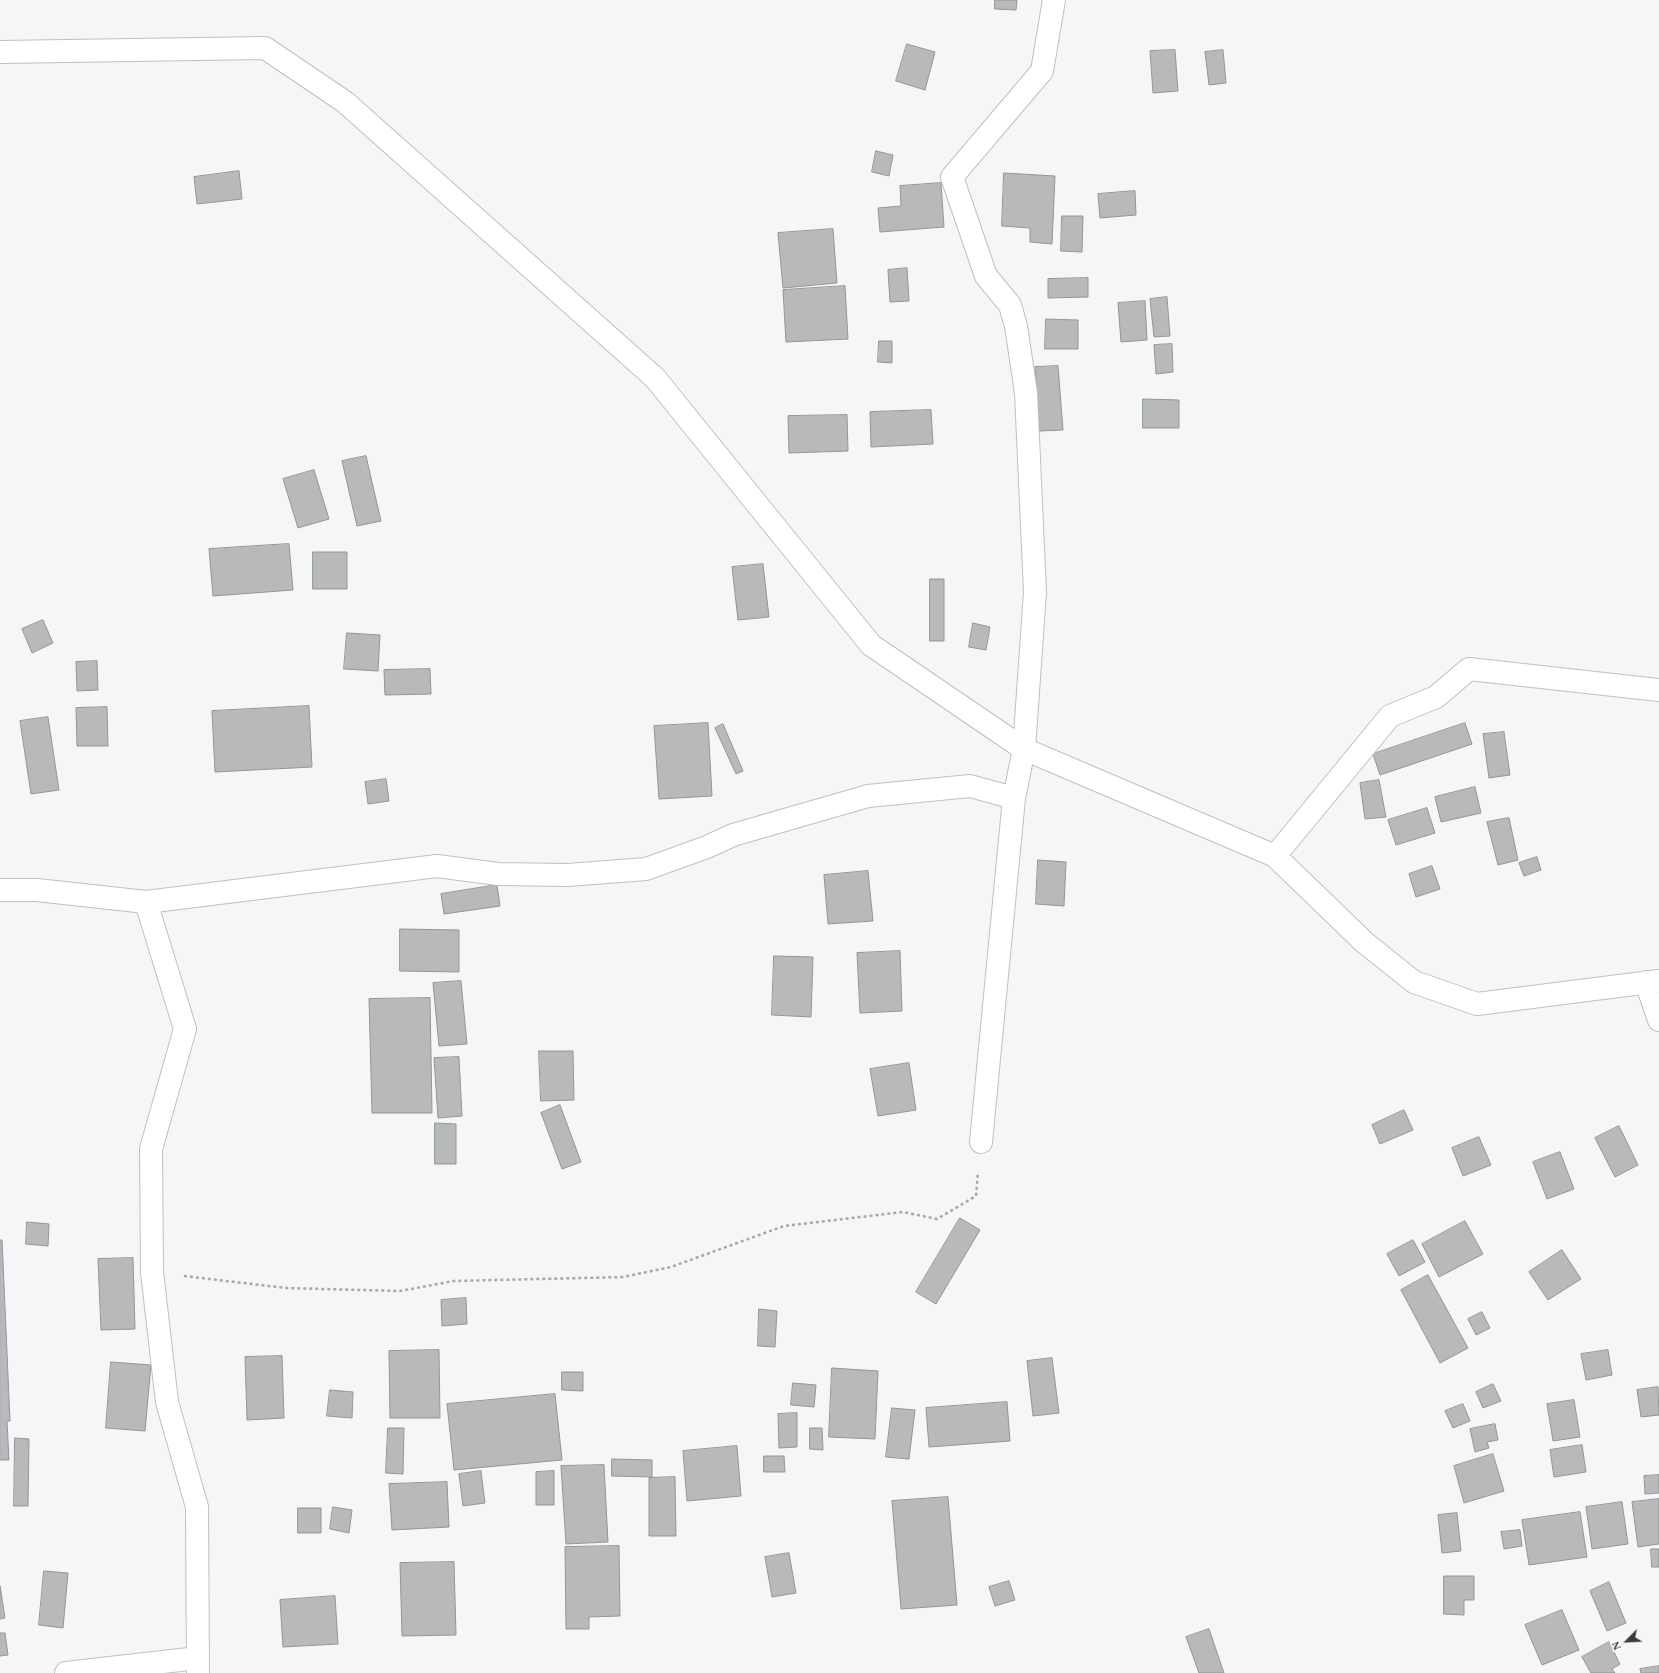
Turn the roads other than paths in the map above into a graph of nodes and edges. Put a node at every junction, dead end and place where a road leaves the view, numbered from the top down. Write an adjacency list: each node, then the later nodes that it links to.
1 (1054, 0): 4 (street)
2 (0, 52): 4 (street)
3 (1659, 690): 6 (street)
4 (1024, 749): 5 (street); 6 (street)
5 (1014, 798): 8 (street); 11 (street)
6 (1275, 856): 9 (street)
7 (0, 890): 8 (street)
8 (146, 902): 12 (street)
9 (1652, 982): 10 (street)
10 (1659, 1020)
11 (981, 1142)
12 (198, 1665): 13 (street)
13 (66, 1673)

